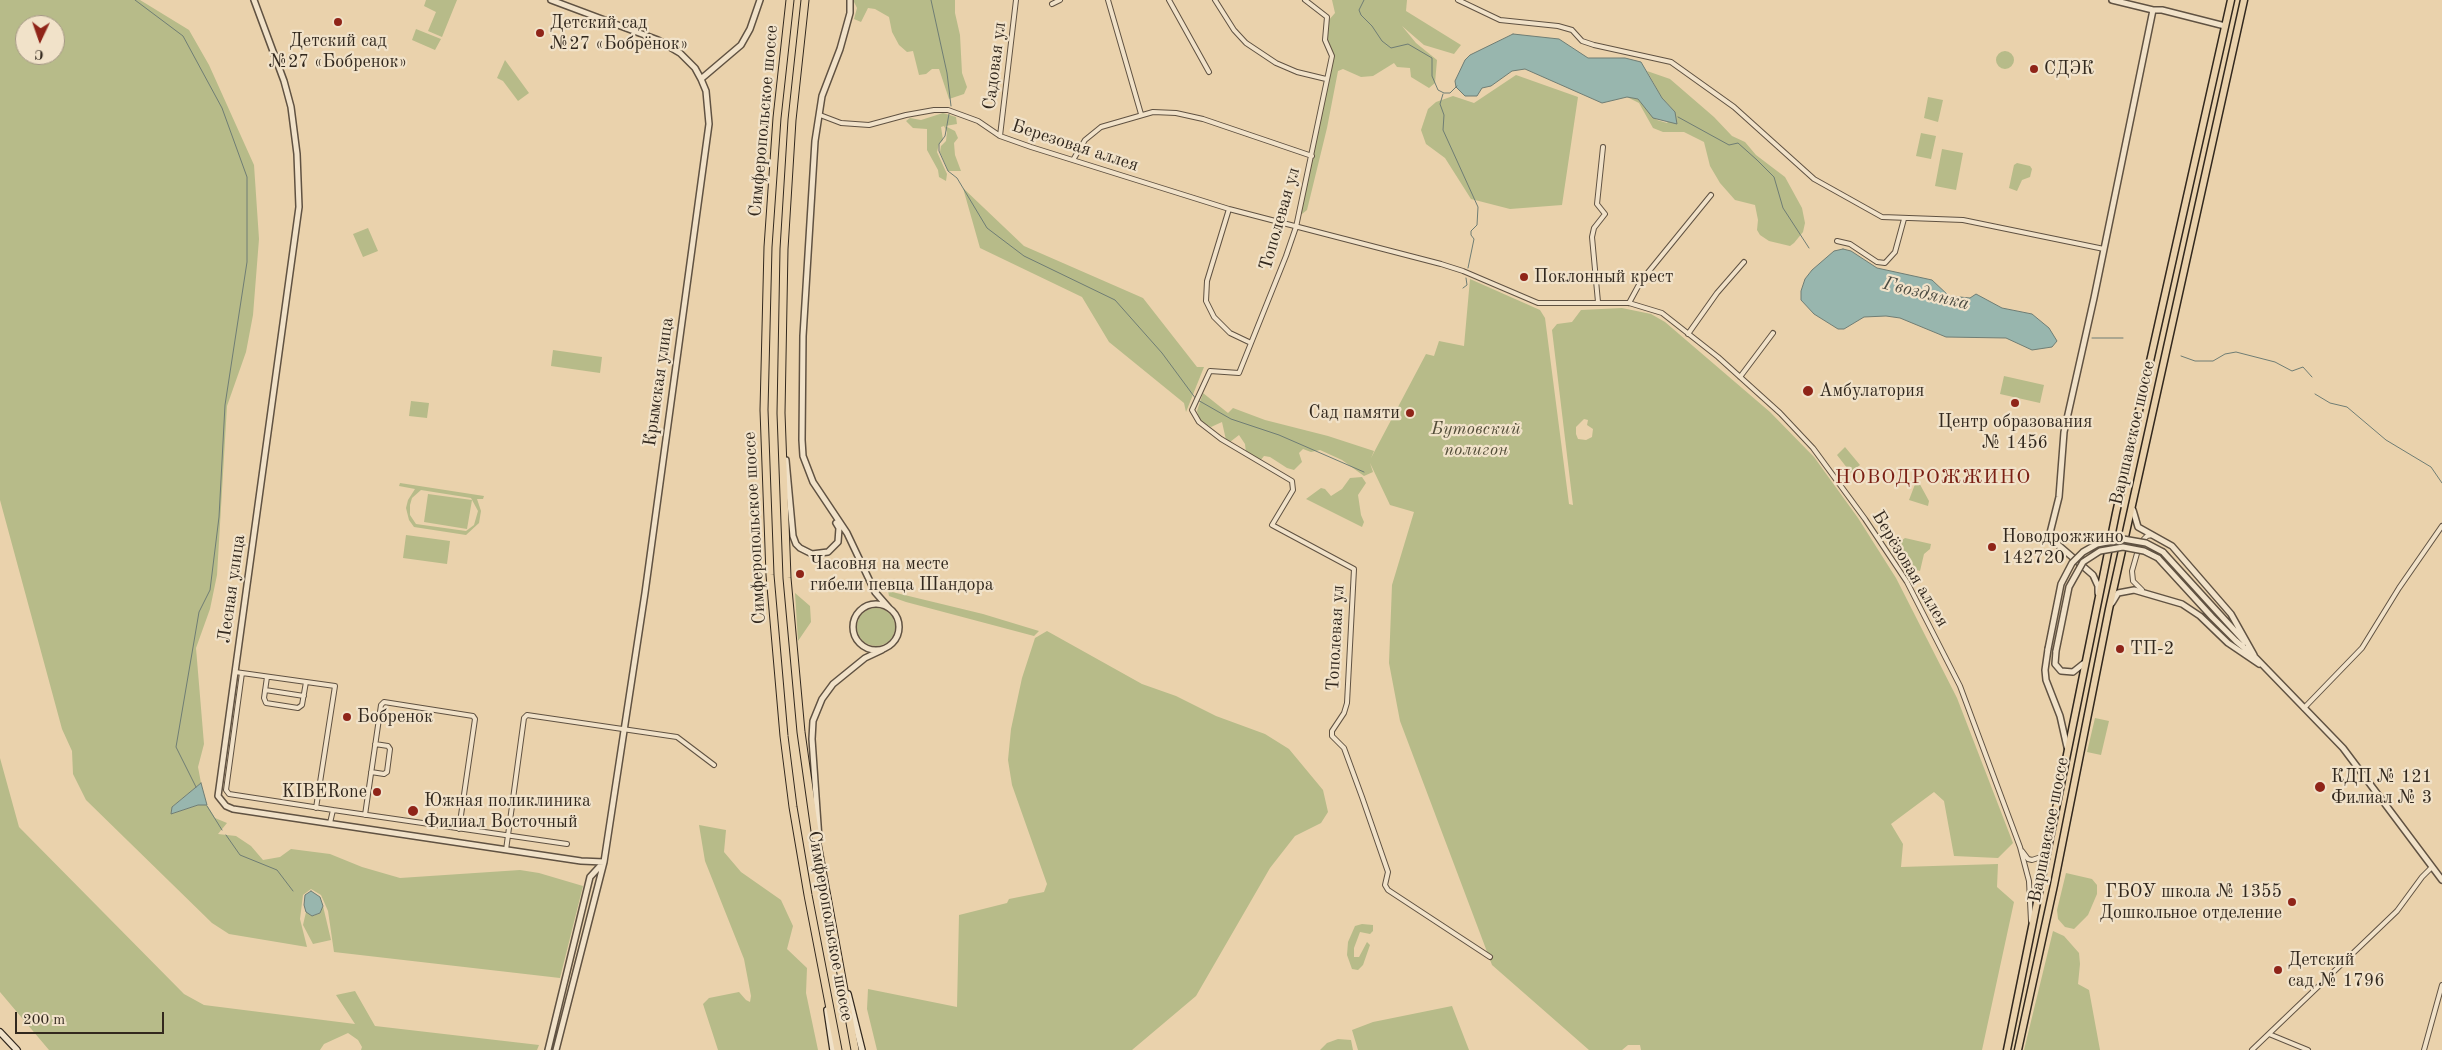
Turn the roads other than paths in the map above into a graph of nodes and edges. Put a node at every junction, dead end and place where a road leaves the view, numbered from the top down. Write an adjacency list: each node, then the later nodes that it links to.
1 (254, 0): 56 (street, Лесная улица)
2 (551, 0): 21 (street, Крымская улица)
3 (760, 0): 21 (street)
4 (790, 0): 83 (highway, Симферопольское шоссе)
5 (805, 0): 43 (highway, Симферопольское шоссе)
6 (850, 0): 24 (street)
7 (1016, 0): 25 (street, Садовая ул)
8 (1060, 0): 17 (street)
9 (1108, 0): 23 (street)
10 (1169, 0): 20 (street)
11 (1215, 0): 22 (street)
12 (1305, 0): 22 (street, Тополевая ул)
13 (1458, 0): 31 (street)
14 (2112, 0): 18 (street)
15 (2231, 0): 19 (main road, Варшавское шоссе)
16 (2244, 0): 44 (main road, Варшавское шоссе)
17 (1052, 4)
18 (2153, 10): 19 (street); 34 (street)
19 (2225, 26): 49 (main road, Варшавское шоссе)
20 (1209, 72)
21 (701, 79): 63 (street, Крымская улица)
22 (1326, 79): 27 (street, Тополевая ул)
23 (1142, 114): 27 (street); 28 (street)
24 (820, 115): 25 (street, Березовая аллея); 45 (street)
25 (1000, 136): 28 (street, Березовая аллея)
26 (1603, 147): 36 (street)
27 (1312, 156): 32 (street, Тополевая ул)
28 (1073, 160): 30 (street, Березовая аллея)
29 (1711, 195): 38 (street)
30 (1229, 209): 32 (street, Березовая аллея); 41 (street)
31 (1904, 219): 33 (street); 34 (street)
32 (1296, 227): 37 (street, Березовая аллея); 41 (street, Тополевая ул)
33 (1837, 241)
34 (2104, 249): 49 (street)
35 (1744, 262): 40 (street)
36 (1598, 302): 37 (street, Берёзовая аллея); 38 (street, Берёзовая аллея)
37 (1542, 303)
38 (1630, 303): 40 (street, Берёзовая аллея)
39 (1773, 333): 42 (street)
40 (1688, 334): 42 (street, Берёзовая аллея)
41 (1251, 343): 85 (street, Тополевая ул)
42 (1740, 378): 75 (street, Берёзовая аллея)
43 (781, 428): 45 (street); 80 (highway, Симферопольское шоссе)
44 (2132, 503): 47 (street); 51 (main road, Варшавское шоссе)
45 (831, 511): 50 (street)
46 (2442, 526): 62 (street)
47 (2157, 536): 48 (street); 53 (street)
48 (2142, 590): 51 (street); 55 (street)
49 (2098, 597): 54 (main road, Варшавское шоссе)
50 (889, 608): 52 (street); 52 (street)
51 (2109, 609): 97 (main road, Варшавское шоссе)
52 (882, 650): 80 (street)
53 (2253, 653): 54 (street, bridge); 55 (street); 65 (street, bridge)
54 (2083, 664): 65 (main road, Варшавское шоссе)
55 (2264, 666): 62 (street)
56 (234, 672): 57 (street); 71 (street, Лесная улица)
57 (242, 673): 58 (street); 68 (street)
58 (267, 677): 59 (street); 60 (street)
59 (306, 682): 61 (street); 68 (street)
60 (265, 690): 61 (street); 61 (street)
61 (304, 696)
62 (2304, 708): 79 (street)
63 (625, 728): 66 (street); 73 (street); 78 (street, Крымская улица)
64 (375, 744): 67 (street); 67 (street); 72 (street)
65 (2067, 748): 77 (main road, Варшавское шоссе)
66 (714, 765)
67 (371, 772): 70 (street)
68 (316, 808): 69 (street)
69 (333, 810): 70 (street); 71 (street)
70 (365, 815): 72 (street)
71 (330, 823): 76 (street, Лесная улица)
72 (459, 829): 73 (street)
73 (508, 836): 74 (street); 76 (street)
74 (567, 844)
75 (2020, 847): 77 (street); 82 (street, Берёзовая аллея)
76 (506, 850): 78 (street, Лесная улица)
77 (2046, 850): 82 (main road, Варшавское шоссе)
78 (604, 862): 90 (street); 91 (street, Крымская улица)
79 (2432, 867): 81 (street); 88 (street)
80 (822, 877): 84 (highway, Симферопольское шоссе)
81 (2442, 880)
82 (2031, 926): 96 (main road, Варшавское шоссе)
83 (816, 941): 92 (main road); 93 (highway, Симферопольское шоссе)
84 (834, 941): 94 (highway, Симферопольское шоссе); 95 (main road)
85 (1490, 957)
86 (2442, 986): 100 (street)
87 (0, 1032): 89 (main road)
88 (2269, 1034): 98 (street); 99 (street)
89 (17, 1050)
90 (548, 1050)
91 (556, 1050)
92 (833, 1050)
93 (838, 1050)
94 (855, 1050)
95 (862, 1050)
96 (2007, 1050)
97 (2018, 1050)
98 (2252, 1050)
99 (2308, 1050)
100 (2424, 1050)

